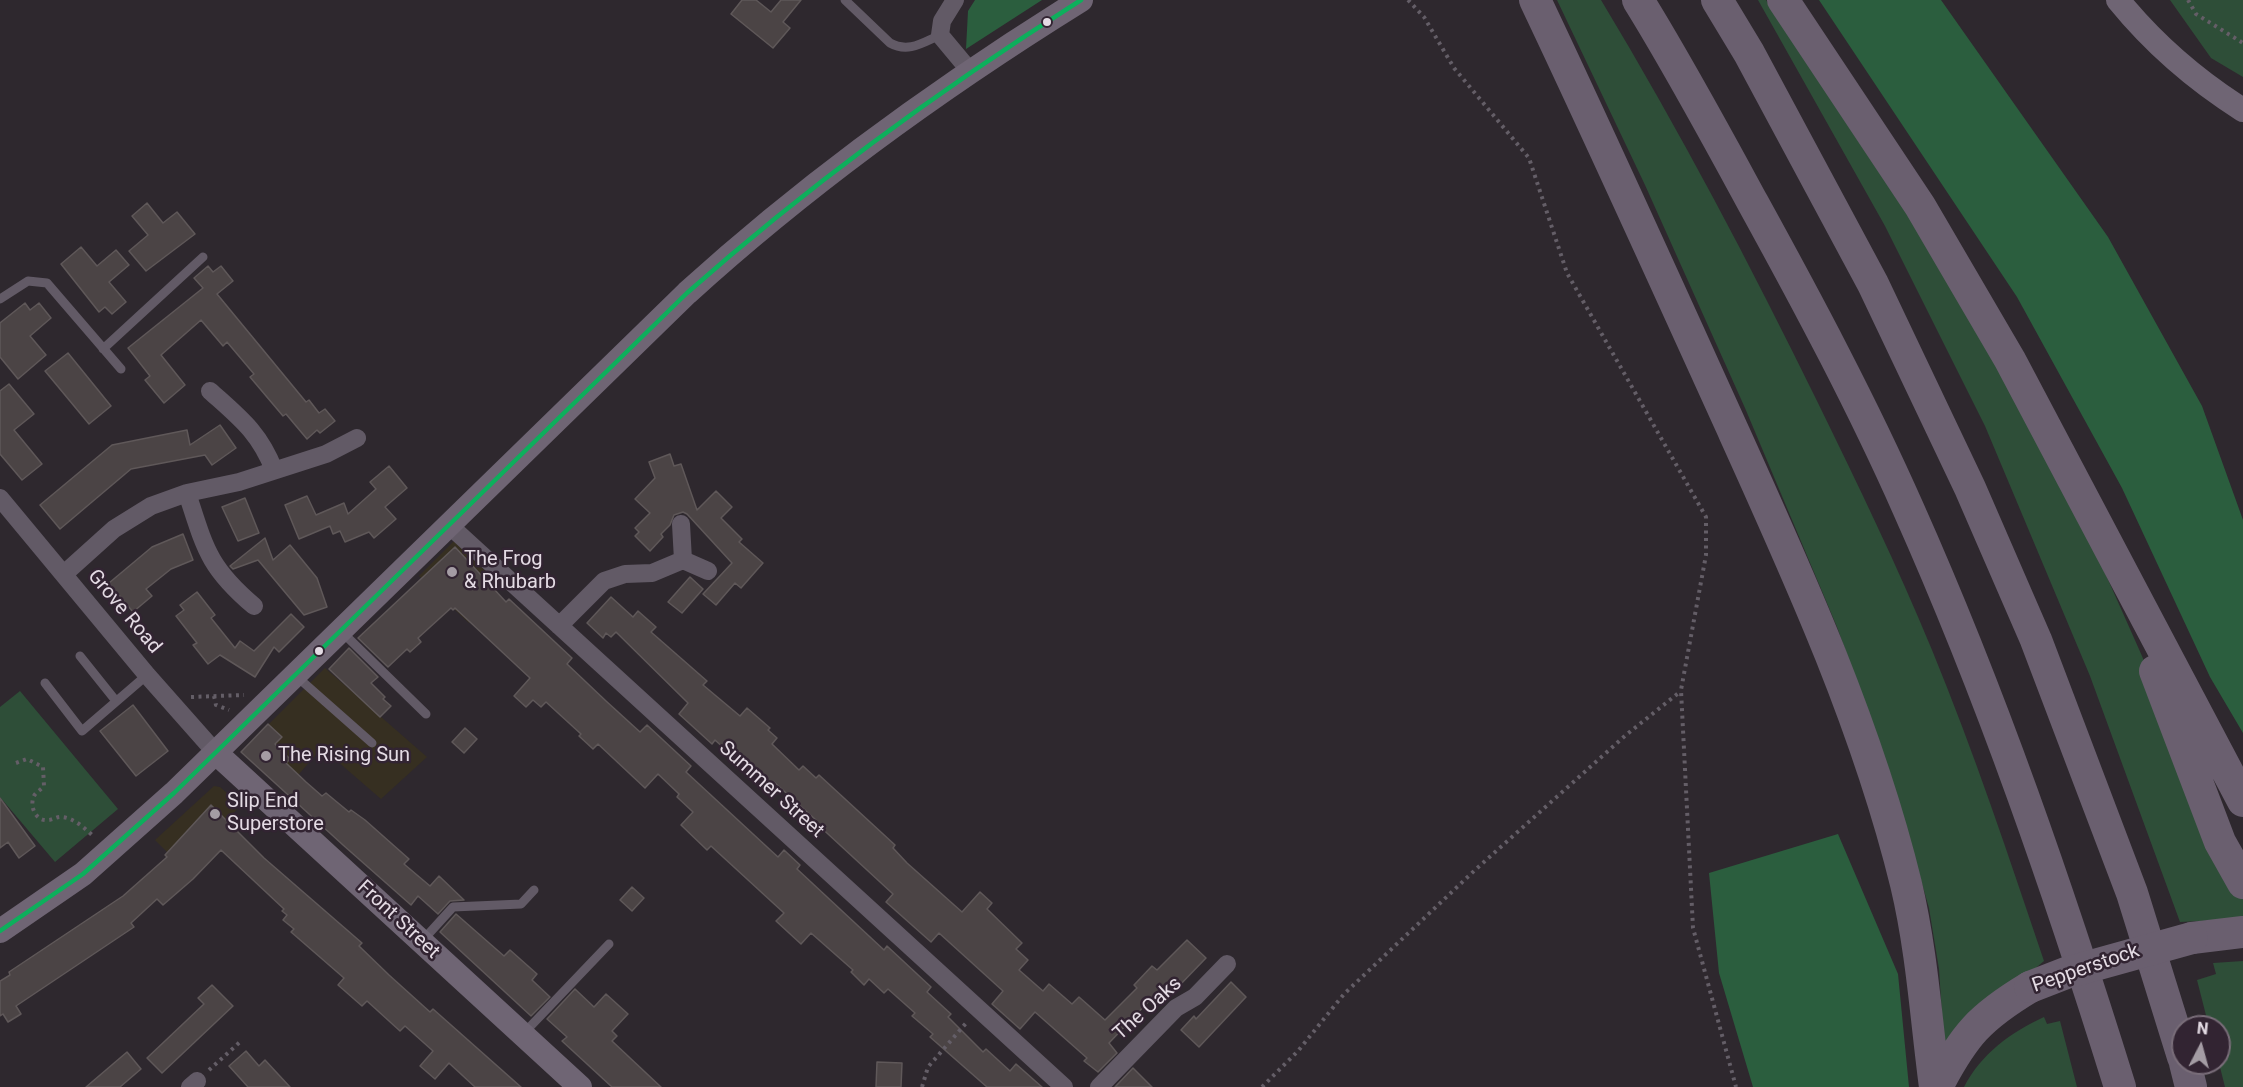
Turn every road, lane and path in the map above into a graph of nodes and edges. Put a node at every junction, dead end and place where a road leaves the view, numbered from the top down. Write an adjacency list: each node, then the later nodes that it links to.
1 (845, 0): 11 (lane)
2 (955, 0): 11 (street)
3 (1081, 0): 13 (main road)
4 (1408, 0): 37 (path)
5 (1535, 0): 69 (highway)
6 (1638, 0): 70 (highway)
7 (1716, 0): 59 (highway)
8 (1783, 0): 26 (highway)
9 (2118, 0): 14 (main road)
10 (2188, 0): 12 (path)
11 (940, 35): 13 (street)
12 (2243, 44)
13 (970, 71): 25 (main road)
14 (2243, 110)
15 (203, 257): 17 (lane)
16 (0, 299): 17 (lane)
17 (103, 349): 18 (lane)
18 (121, 369)
19 (210, 391): 21 (street)
20 (357, 438): 21 (street)
21 (274, 470): 22 (street)
22 (187, 493): 29 (street); 30 (street)
23 (0, 498): 29 (street, Grove Road)
24 (681, 524): 27 (street)
25 (449, 525): 31 (street, Summer Street); 32 (main road)
26 (2109, 550): 49 (highway); 51 (highway)
27 (682, 560): 28 (street); 31 (street)
28 (708, 571)
29 (64, 574): 34 (street, Grove Road)
30 (254, 606)
31 (559, 626): 58 (street, Summer Street)
32 (340, 631): 35 (main road); 45 (lane)
33 (80, 656): 42 (lane)
34 (147, 675): 42 (lane); 47 (street, Grove Road)
35 (295, 675): 46 (lane); 47 (main road)
36 (45, 683): 42 (lane)
37 (1681, 690): 67 (path); 68 (path)
38 (249, 694): 39 (path)
39 (238, 695): 40 (path); 43 (path)
40 (214, 696): 41 (path); 44 (path)
41 (182, 697)
42 (116, 701)
43 (237, 701)
44 (235, 706)
45 (426, 714)
46 (372, 743)
47 (216, 753): 50 (main road); 55 (main road, Front Street)
48 (16, 763): 50 (path)
49 (2243, 801)
50 (110, 852): 53 (main road)
51 (2243, 883)
52 (534, 890): 55 (lane)
53 (0, 932)
54 (2243, 933): 69 (highway, Pepperstock, bridge)
55 (421, 941): 60 (main road, Front Street)
56 (609, 944): 60 (lane)
57 (1227, 963): 66 (street, The Oaks)
58 (978, 1009): 64 (path); 65 (street, Summer Street)
59 (2171, 1018)
60 (523, 1034): 63 (main road, Front Street)
61 (240, 1042): 62 (path)
62 (193, 1084)
63 (580, 1087)
64 (922, 1087)
65 (1064, 1087)
66 (1099, 1087)
67 (1262, 1087)
68 (1736, 1087)
69 (1936, 1087)
70 (2120, 1087)

